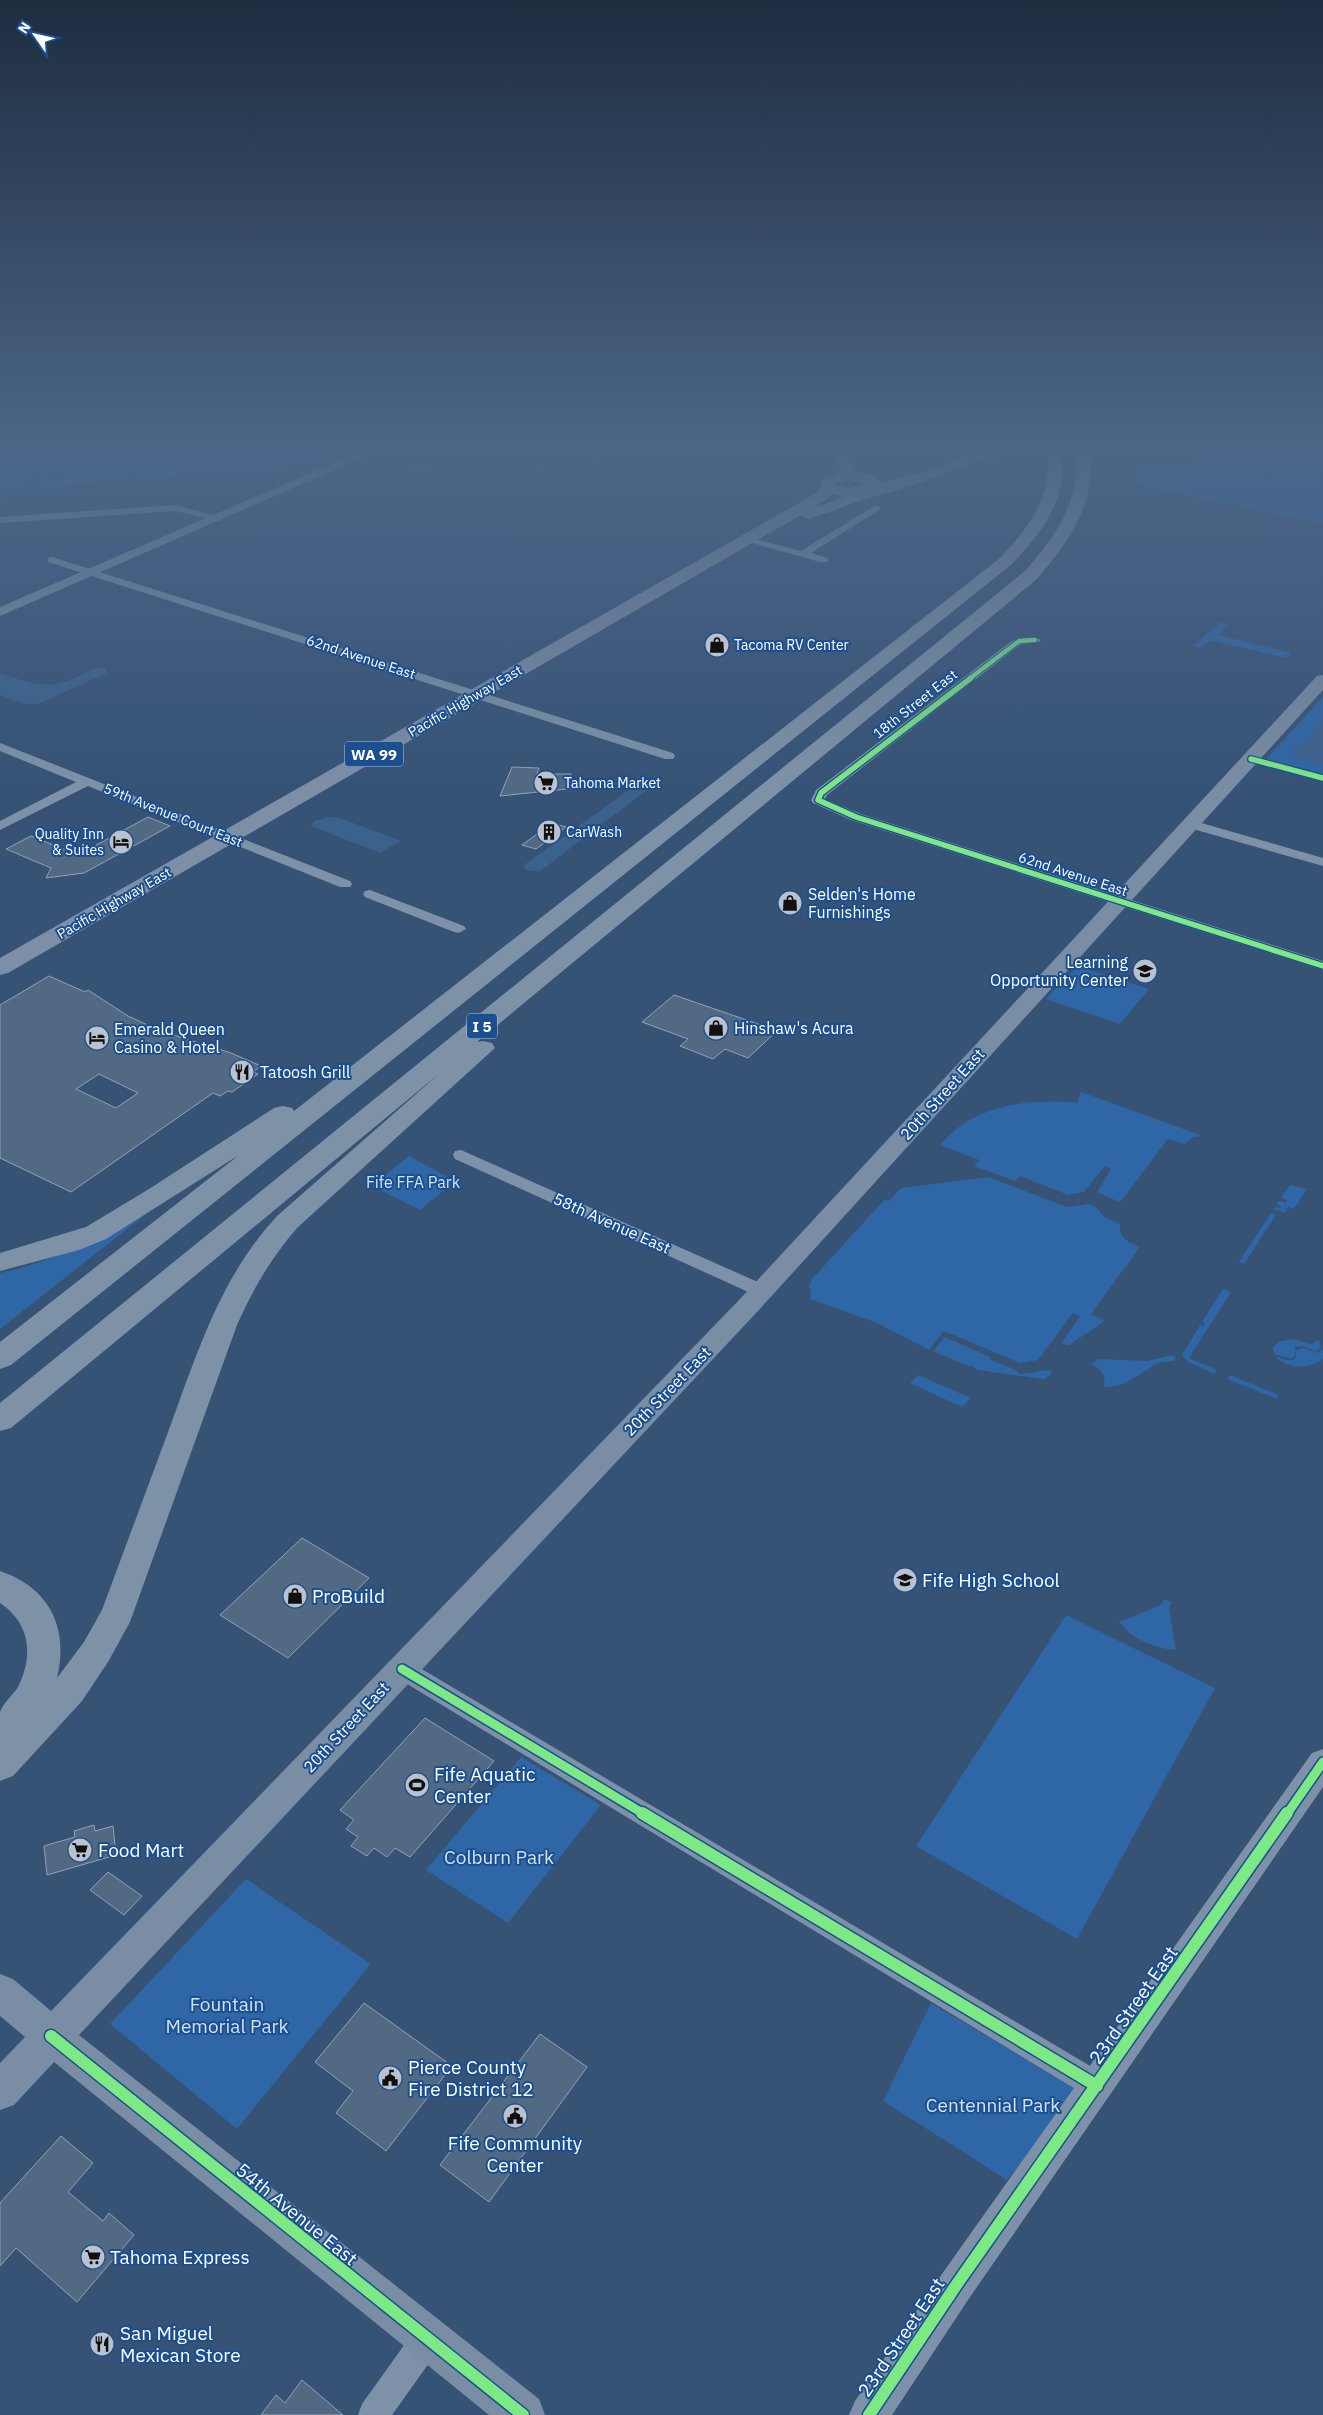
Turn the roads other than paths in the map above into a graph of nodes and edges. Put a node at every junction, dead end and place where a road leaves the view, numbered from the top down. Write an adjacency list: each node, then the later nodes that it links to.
1 (58, 562): 6 (street, 62nd Avenue East)
2 (116, 562): 6 (street)
3 (709, 562): 10 (main road, Pacific Highway East / WA 99)
4 (1005, 562): 24 (highway, I 5)
5 (1042, 562): 22 (highway, I 5)
6 (92, 572): 7 (street); 10 (street, 62nd Avenue East)
7 (0, 612)
8 (1035, 640): 14 (street, 18th Street East)
9 (1323, 680): 15 (main road, 20th Street East)
10 (477, 695): 12 (street, 62nd Avenue East); 17 (main road, Pacific Highway East / WA 99)
11 (0, 747): 13 (street, 59th Avenue Court East)
12 (670, 756)
13 (88, 781): 16 (street); 17 (street, 59th Avenue Court East)
14 (818, 800): 21 (street, 62nd Avenue East)
15 (1191, 824): 18 (street); 21 (main road, 20th Street East)
16 (0, 826)
17 (227, 838): 19 (street, 59th Avenue Court East); 26 (main road, Pacific Highway East / WA 99)
18 (1323, 862)
19 (345, 884)
20 (370, 894): 23 (street)
21 (1119, 902): 25 (street, 62nd Avenue East); 29 (main road, 20th Street East)
22 (625, 909): 31 (highway, I 5); 36 (highway)
23 (459, 929)
24 (500, 963): 28 (highway); 30 (highway, I 5)
25 (1323, 966)
26 (0, 968)
27 (461, 1156): 29 (street, 58th Avenue East)
28 (0, 1262)
29 (762, 1291): 33 (main road, 20th Street East)
30 (0, 1358)
31 (0, 1420)
32 (0, 1585): 34 (highway)
33 (402, 1669): 38 (main road, 20th Street East); 39 (street)
34 (0, 1736)
35 (1323, 1762): 39 (street, 23rd Street East)
36 (0, 1765)
37 (0, 1992): 38 (main road, 54th Avenue East)
38 (51, 2036): 40 (main road, 20th Street East); 41 (main road, 54th Avenue East)
39 (1096, 2086): 44 (street, 23rd Street East)
40 (0, 2091)
41 (428, 2338): 42 (street); 43 (main road, 54th Avenue East)
42 (373, 2415)
43 (523, 2415)
44 (869, 2415)

